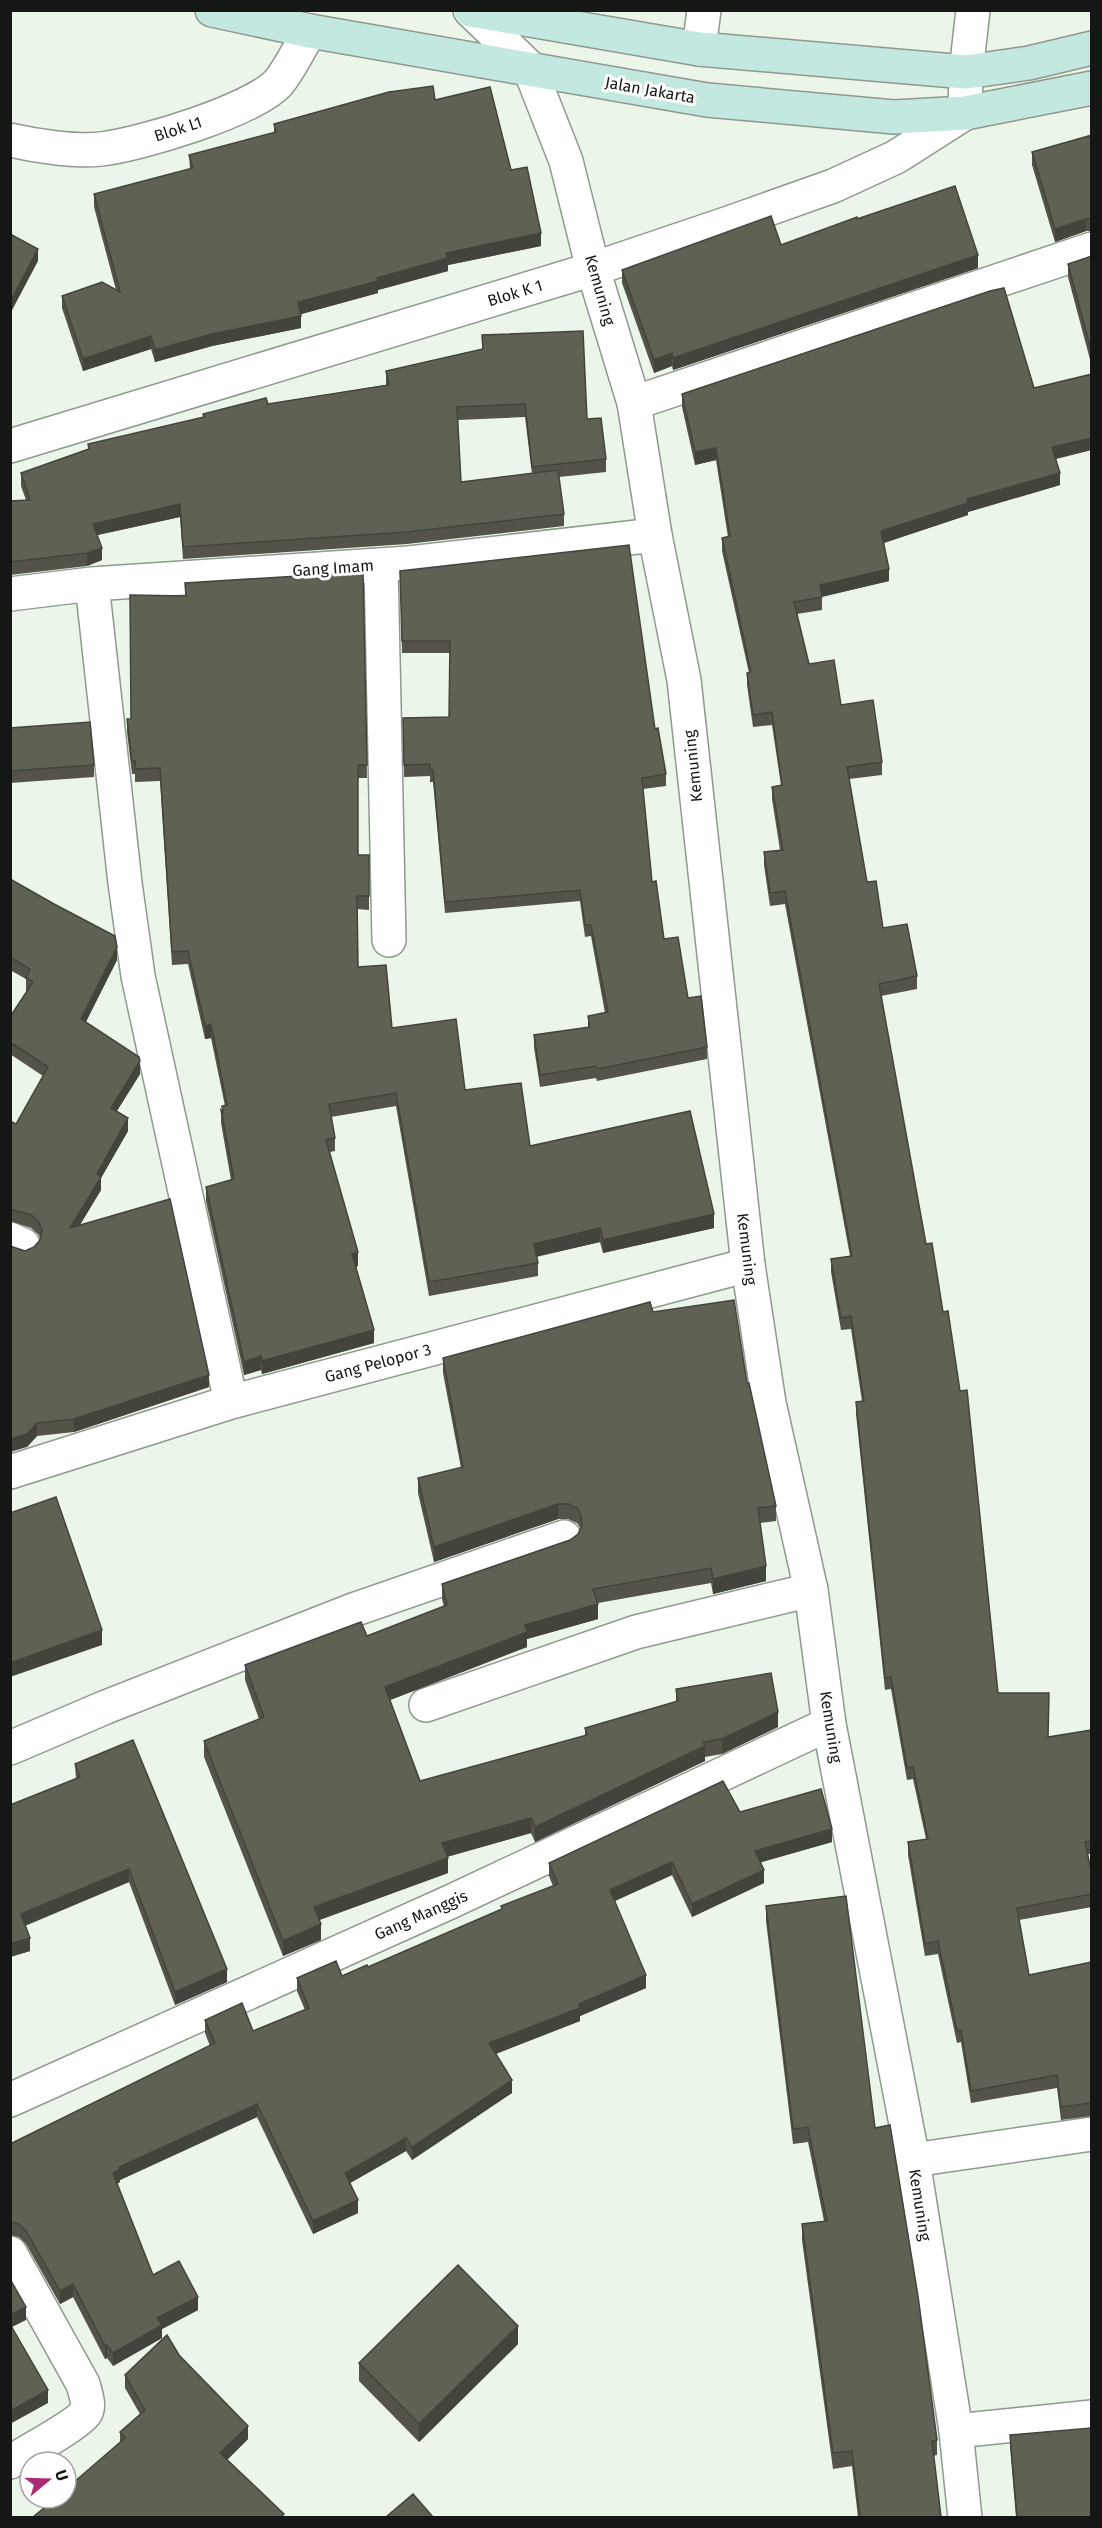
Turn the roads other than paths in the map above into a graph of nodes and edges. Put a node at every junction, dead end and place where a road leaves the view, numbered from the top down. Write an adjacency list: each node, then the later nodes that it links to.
1 (212, 10): 5 (main road, Jalan Jakarta)
2 (470, 10): 7 (main road); 8 (street, Kemuning)
3 (704, 10): 7 (street)
4 (974, 10): 9 (street)
5 (310, 31): 8 (main road, Jalan Jakarta); 12 (street, Blok L1)
6 (1092, 48): 9 (main road)
7 (699, 49): 9 (main road)
8 (529, 67): 11 (main road, Jalan Jakarta); 14 (street, Kemuning)
9 (966, 72): 11 (street)
10 (1092, 88): 11 (main road, Jalan Jakarta)
11 (965, 113): 14 (street, Blok K 1)
12 (10, 140)
13 (1092, 249): 15 (street)
14 (593, 270): 15 (street, Kemuning); 16 (street, Blok K 1)
15 (634, 403): 17 (street, Kemuning)
16 (10, 446)
17 (655, 535): 18 (street, Gang Imam); 22 (street, Kemuning)
18 (381, 565): 19 (street, Gang Imam); 21 (street)
19 (92, 584): 20 (street, Gang Imam); 23 (street)
20 (10, 594)
21 (389, 940)
22 (748, 1264): 23 (street, Gang Pelopor 3); 26 (street, Kemuning)
23 (231, 1402): 24 (street, Gang Pelopor 3)
24 (10, 1472)
25 (564, 1537): 29 (street)
26 (811, 1590): 27 (street); 28 (street, Kemuning)
27 (426, 1705)
28 (829, 1724): 30 (street, Gang Manggis); 32 (street, Kemuning)
29 (10, 1748)
30 (10, 2100)
31 (1092, 2134): 32 (street)
32 (913, 2160): 35 (street, Kemuning)
33 (10, 2253): 36 (street)
34 (1092, 2417): 35 (street)
35 (956, 2431): 37 (street, Kemuning)
36 (10, 2462)
37 (965, 2517)

